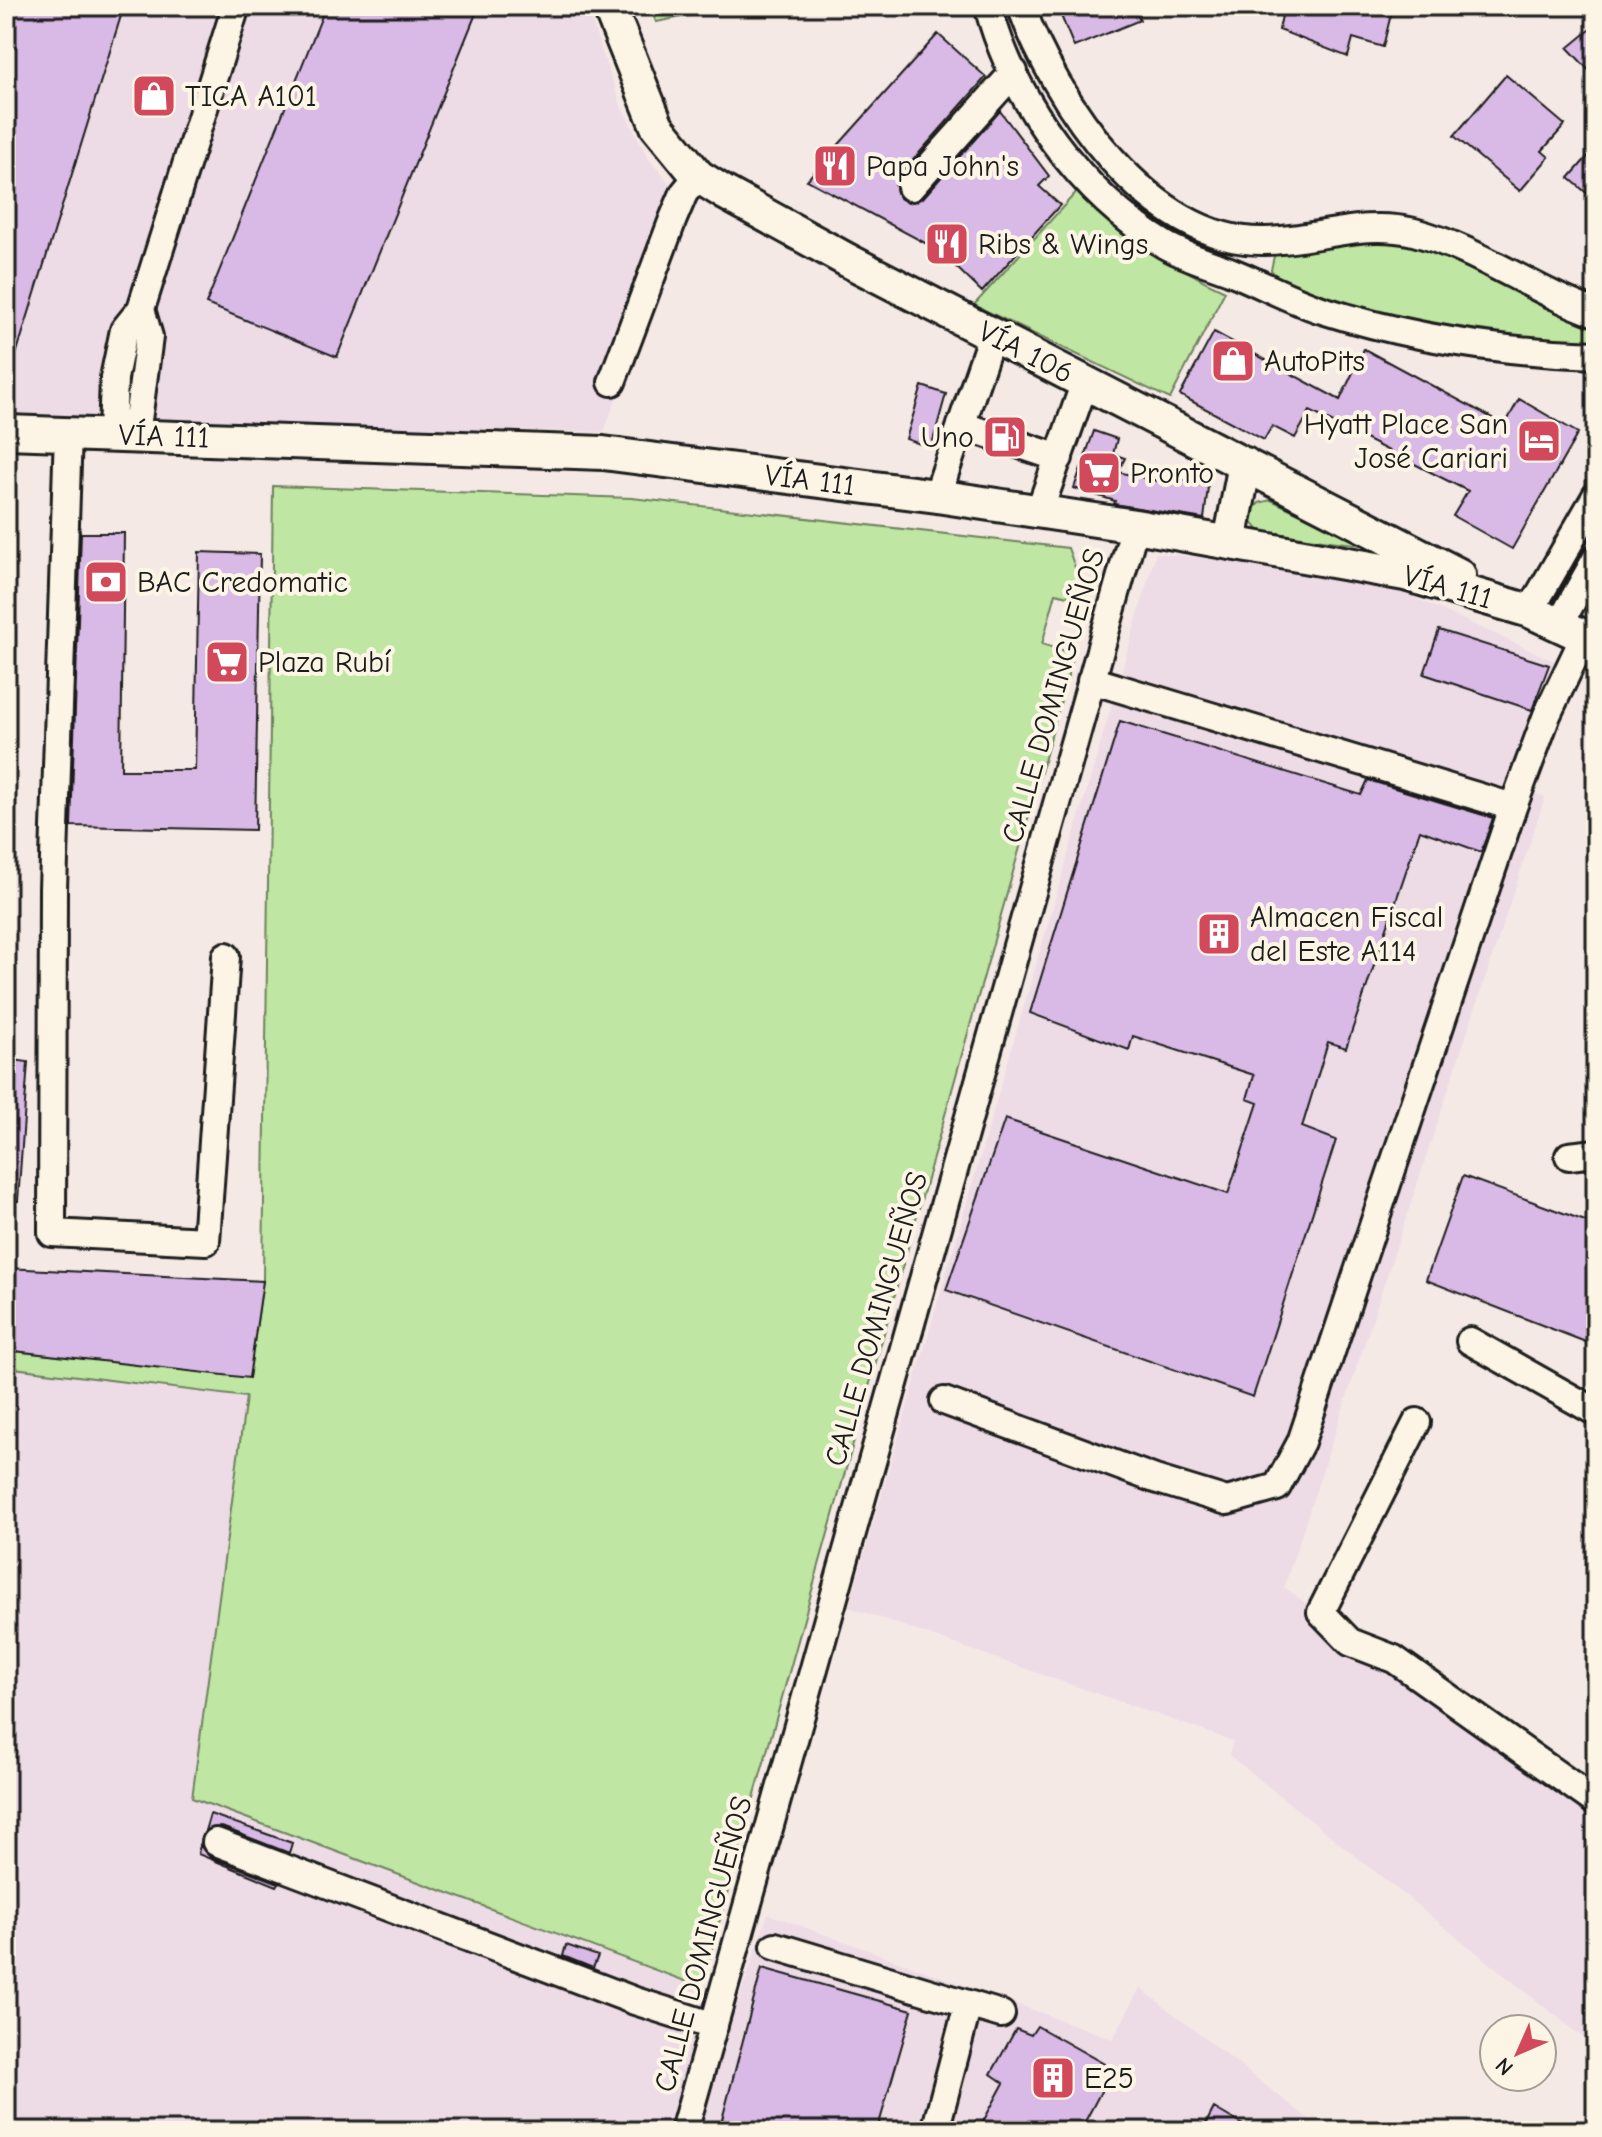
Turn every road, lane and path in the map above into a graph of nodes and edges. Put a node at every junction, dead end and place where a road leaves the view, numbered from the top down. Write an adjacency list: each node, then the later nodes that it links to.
1 (236, 6): 18 (street)
2 (609, 6): 6 (main road, VÍA 106)
3 (988, 6): 5 (street)
4 (1021, 6): 8 (street)
5 (1014, 72): 7 (street); 9 (street)
6 (698, 176): 11 (main road, VÍA 106); 13 (street)
7 (911, 187)
8 (1239, 240): 9 (street); 10 (street)
9 (1231, 272): 12 (street)
10 (1596, 313)
11 (992, 335): 14 (main road, VÍA 106); 15 (street)
12 (1596, 355)
13 (612, 382)
14 (1085, 382): 19 (street); 20 (main road, VÍA 106)
15 (961, 425): 19 (street); 21 (street)
16 (6, 432): 17 (main road, VÍA 111)
17 (68, 432): 18 (main road, VÍA 111); 31 (street)
18 (124, 435): 21 (main road, VÍA 111)
19 (1059, 458): 23 (street)
20 (1245, 464): 25 (main road); 27 (main road, VÍA 106)
21 (937, 496): 23 (main road, VÍA 111)
22 (1596, 496): 27 (street)
23 (1039, 512): 24 (main road, VÍA 111)
24 (1135, 526): 25 (main road, VÍA 111); 29 (street, CALLE DOMINGUEÑOS)
25 (1230, 542): 27 (main road, VÍA 111)
26 (1596, 559): 28 (street)
27 (1530, 611): 28 (main road, VÍA 111)
28 (1580, 635): 30 (street)
29 (1091, 680): 30 (street); 43 (street, CALLE DOMINGUEÑOS)
30 (1513, 807): 35 (street)
31 (226, 956)
32 (1596, 1153): 33 (street)
33 (1569, 1156)
34 (1470, 1341): 36 (street)
35 (944, 1401)
36 (1596, 1412)
37 (1417, 1422): 38 (street)
38 (1596, 1802)
39 (216, 1842): 43 (street)
40 (775, 1946): 41 (street)
41 (968, 2005): 42 (street); 45 (street)
42 (1001, 2014)
43 (714, 2026): 44 (street, CALLE DOMINGUEÑOS)
44 (684, 2131)
45 (935, 2131)

